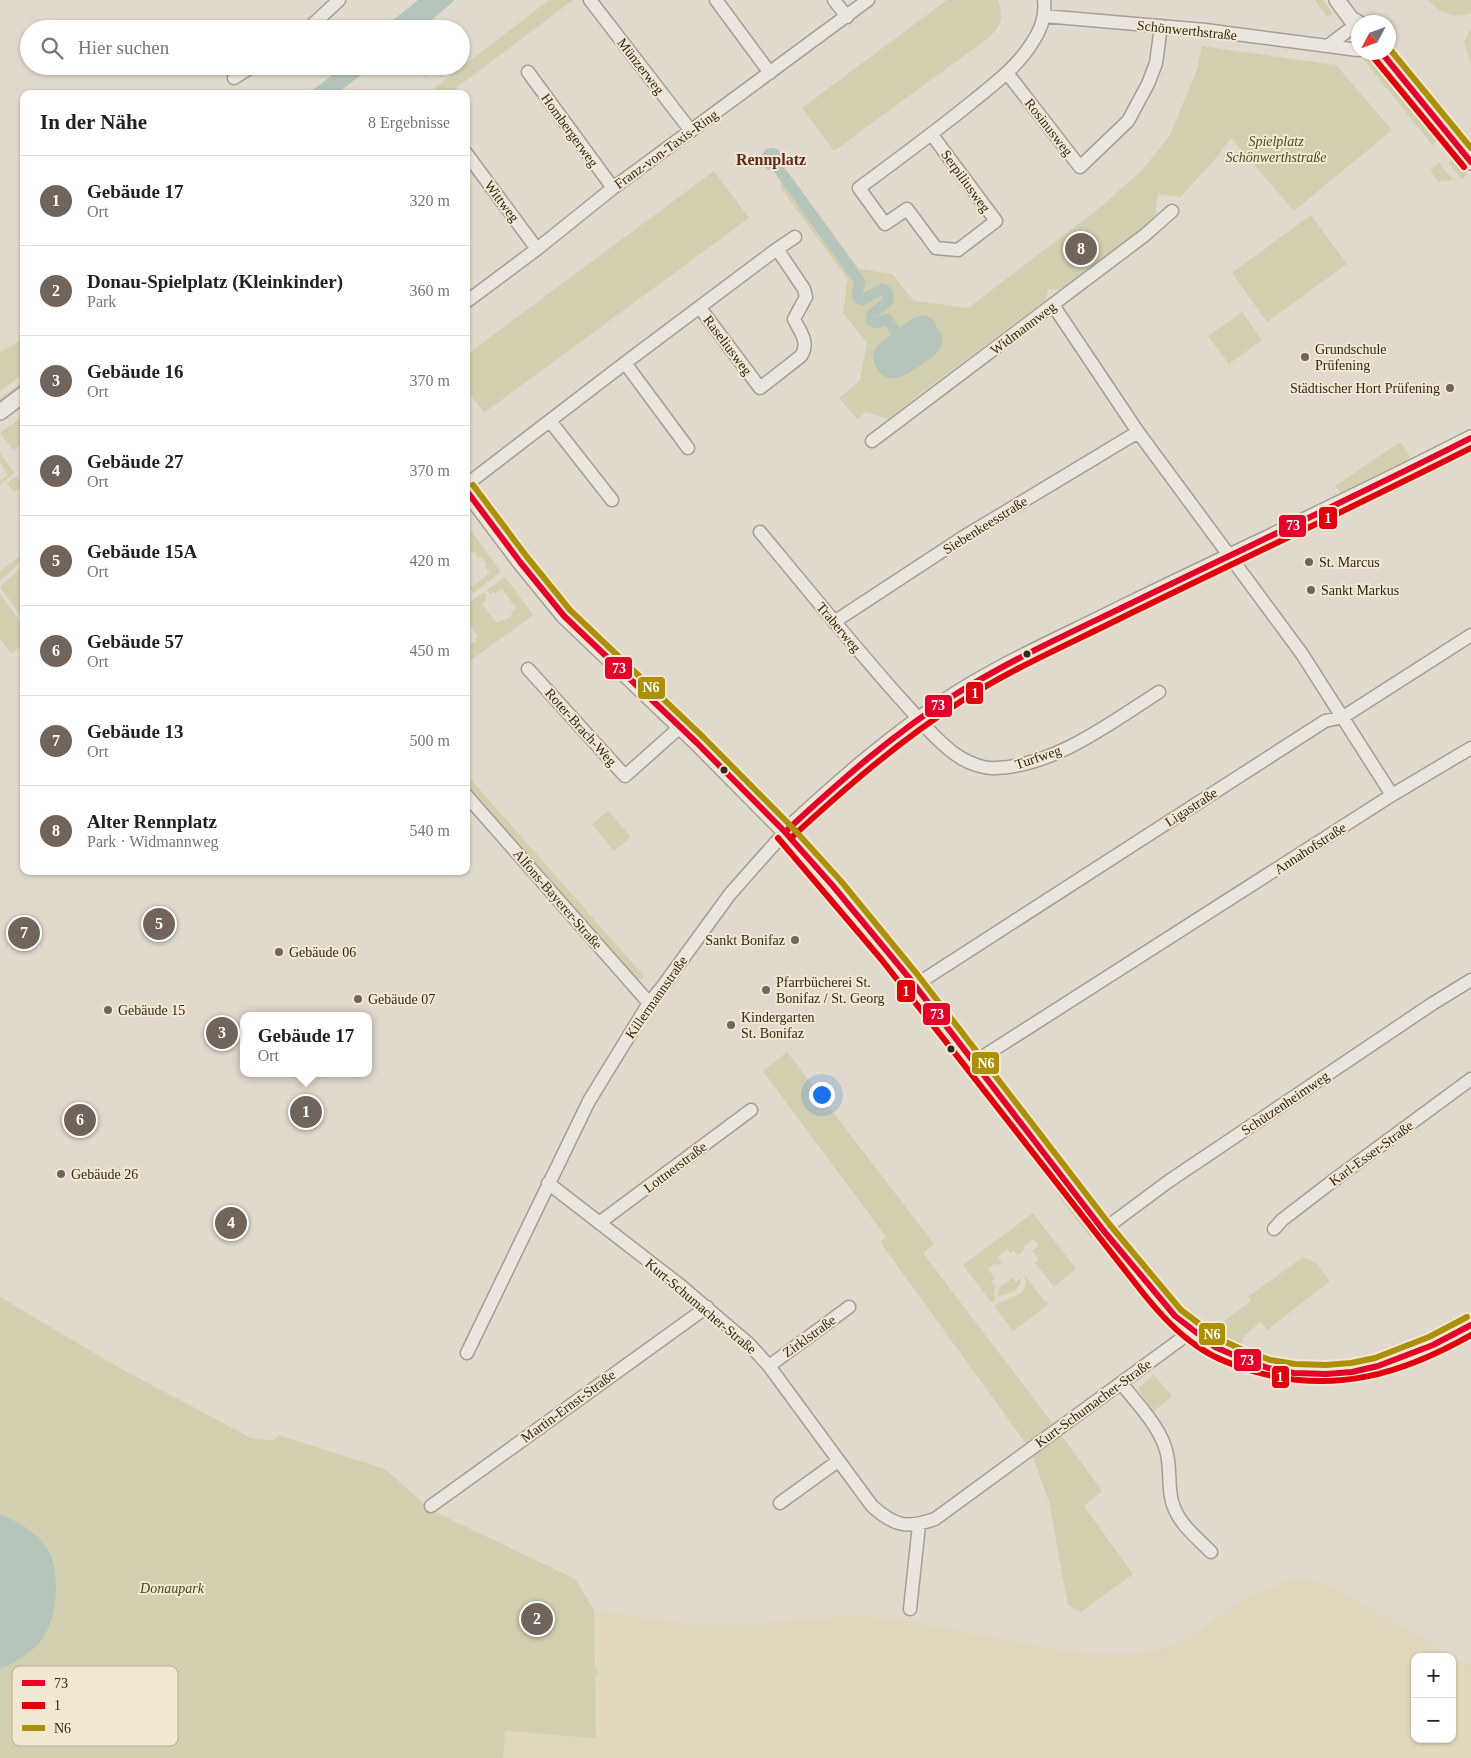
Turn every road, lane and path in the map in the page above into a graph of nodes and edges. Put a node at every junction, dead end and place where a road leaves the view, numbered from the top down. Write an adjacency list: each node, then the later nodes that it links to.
1 (339, 0): 13 (street)
2 (590, 0): 24 (street, Münzerweg)
3 (716, 0): 20 (street)
4 (834, 0): 11 (street)
5 (868, 0): 11 (street, Franz-von-Taxis-Ring)
6 (1044, 0): 10 (street)
7 (1336, 0): 12 (street)
8 (1346, 0): 9 (street)
9 (1356, 15)
10 (1044, 16): 14 (street, Schönwerthstraße); 21 (street)
11 (846, 17): 20 (street, Franz-von-Taxis-Ring)
12 (1351, 19)
13 (318, 20)
14 (1161, 26): 16 (street, Schönwerthstraße); 21 (street, Rosinusweg)
15 (1351, 28): 16 (street)
16 (1329, 45): 17 (street, Schönwerthstraße)
17 (1351, 49)
18 (1384, 60): 27 (street)
19 (528, 72): 28 (street, Hombergerweg)
20 (770, 73): 24 (street, Franz-von-Taxis-Ring)
21 (1007, 73): 25 (street)
22 (239, 75): 23 (street)
23 (234, 78)
24 (691, 131): 28 (street, Franz-von-Taxis-Ring)
25 (932, 135): 25 (street, Serpiliusweg)
26 (470, 159): 31 (street, Wittweg)
27 (1471, 162)
28 (613, 188): 31 (street, Franz-von-Taxis-Ring)
29 (1172, 211): 34 (street, Widmannweg)
30 (795, 238): 32 (street)
31 (538, 249): 33 (street, Franz-von-Taxis-Ring)
32 (777, 249): 35 (street); 35 (street, Raseliusweg)
33 (470, 299)
34 (1053, 305): 40 (street); 42 (street, Widmannweg)
35 (700, 308): 36 (street)
36 (625, 363): 39 (street); 43 (street)
37 (20, 397): 38 (street)
38 (0, 412)
39 (550, 421): 44 (street); 46 (street)
40 (1138, 432): 48 (street); 49 (street, Siebenkeesstraße)
41 (1471, 438): 48 (street, Killermannstraße)
42 (872, 441)
43 (688, 448)
44 (470, 482)
45 (470, 495): 55 (street)
46 (612, 500)
47 (760, 532): 49 (street, Traberweg)
48 (1230, 556): 53 (street); 54 (street, Killermannstraße)
49 (834, 622): 54 (street, Traberweg)
50 (1471, 635): 53 (street, Ligastraße)
51 (528, 668): 55 (street, Roter-Brach-Weg)
52 (1159, 692): 54 (street, Turfweg)
53 (1343, 717): 57 (street); 61 (street, Ligastraße)
54 (920, 719): 59 (street, Killermannstraße)
55 (680, 727): 59 (street)
56 (1471, 748): 57 (street, Annahofstraße)
57 (1392, 795): 63 (street, Annahofstraße)
58 (470, 800): 62 (street, Alfons-Bayerer-Straße)
59 (784, 832): 61 (street); 62 (street, Killermannstraße)
60 (1471, 980): 69 (street, Schützenheimweg)
61 (914, 986): 63 (street)
62 (649, 1002): 66 (street, Killermannstraße)
63 (973, 1063): 69 (street)
64 (1471, 1079): 68 (street, Karl-Esser-Straße)
65 (751, 1110): 67 (street, Lottnerstraße)
66 (548, 1183): 67 (street, Kurt-Schumacher-Straße); 74 (street, Killermannstraße)
67 (599, 1223): 70 (street, Kurt-Schumacher-Straße)
68 (1274, 1229)
69 (1103, 1230): 73 (street)
70 (706, 1307): 75 (street, Kurt-Schumacher-Straße); 79 (street, Martin-Ernst-Straße)
71 (849, 1308): 75 (street, Zirklstraße)
72 (1470, 1328): 73 (street)
73 (1192, 1330): 76 (street, Kurt-Schumacher-Straße)
74 (466, 1354)
75 (769, 1366): 77 (street, Kurt-Schumacher-Straße)
76 (1122, 1383): 80 (street, Kurt-Schumacher-Straße); 81 (street)
77 (838, 1461): 78 (street); 80 (street, Kurt-Schumacher-Straße)
78 (780, 1503)
79 (431, 1506)
80 (919, 1524): 82 (street)
81 (1211, 1552)
82 (910, 1609)

